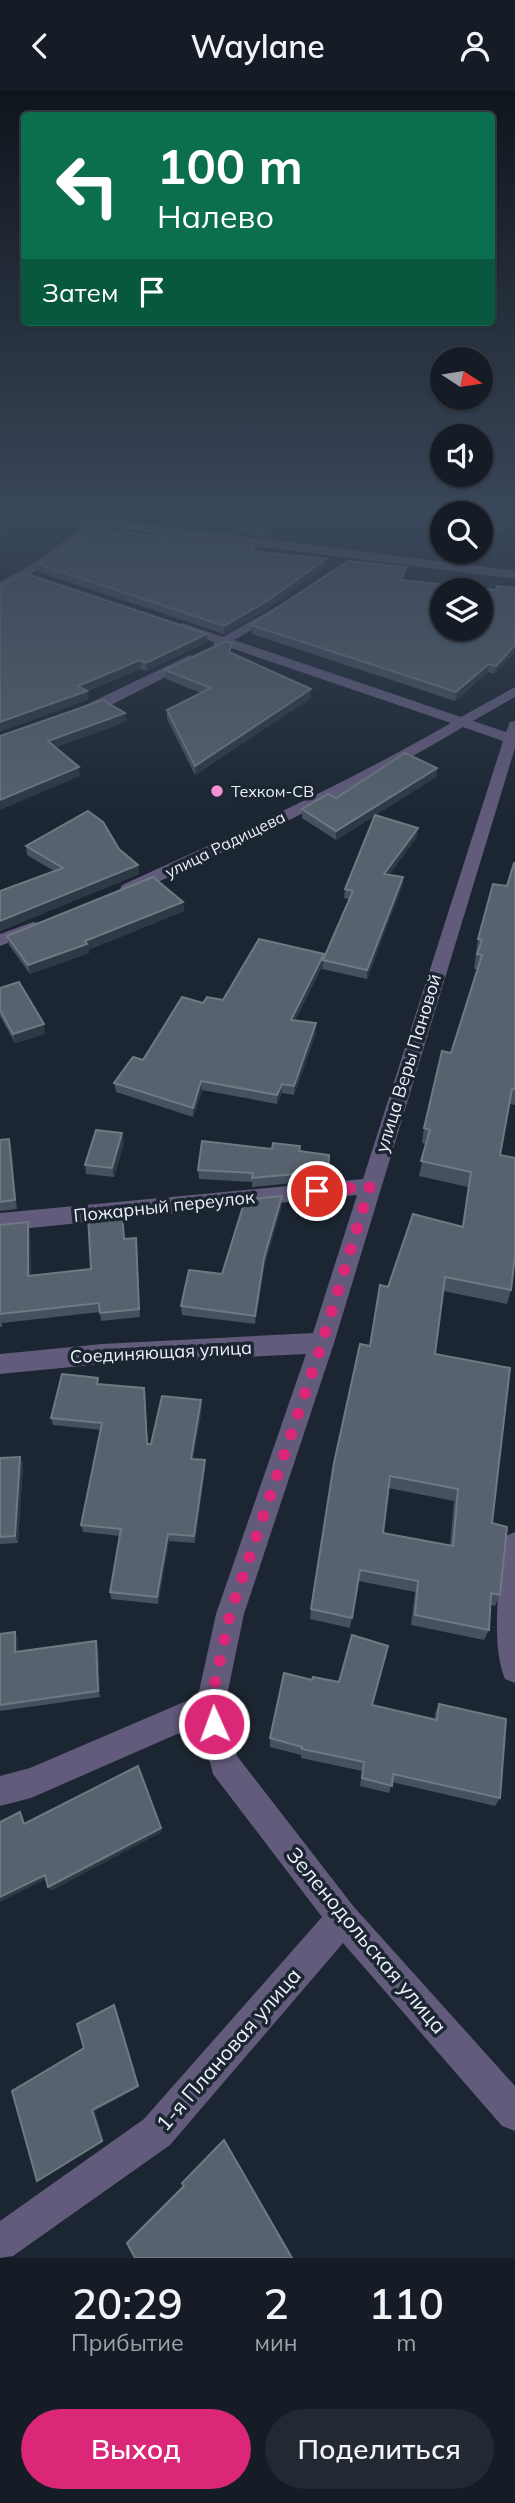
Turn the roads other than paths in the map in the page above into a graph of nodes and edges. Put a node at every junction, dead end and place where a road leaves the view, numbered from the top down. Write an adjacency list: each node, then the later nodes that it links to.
1 (262, 619): 3 (street)
2 (174, 624): 3 (street)
3 (225, 641): 5 (street); 6 (street)
4 (515, 691): 6 (street, улица Радищева)
5 (71, 714)
6 (464, 723): 7 (street); 8 (street, улица Радищева)
7 (513, 735): 11 (street, улица Веры Пановой)
8 (114, 894)
9 (50, 920): 10 (street)
10 (0, 940)
11 (370, 1186): 12 (street, Пожарный переулок); 13 (street, улица Веры Пановой)
12 (0, 1222)
13 (322, 1343): 14 (street, Соединяющая улица); 17 (street, улица Веры Пановой)
14 (0, 1364)
15 (515, 1545): 16 (street)
16 (515, 1669)
17 (210, 1705): 18 (street, улица Веры Пановой); 19 (street)
18 (224, 1763): 20 (street, Зеленодольская улица)
19 (0, 1791)
20 (343, 1918): 21 (street, Зеленодольская улица); 22 (street, 1-я Плановая улица)
21 (515, 2113)
22 (0, 2242)

